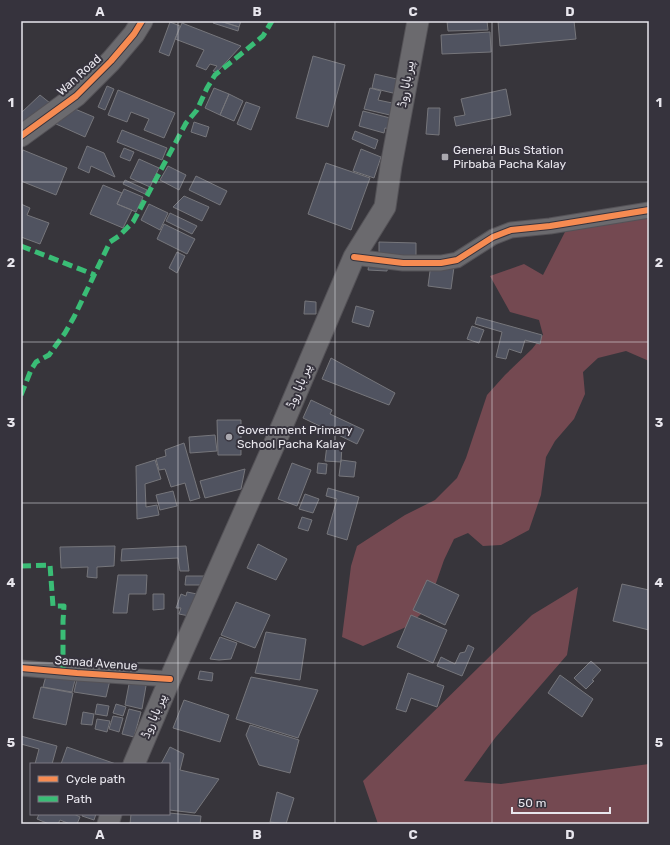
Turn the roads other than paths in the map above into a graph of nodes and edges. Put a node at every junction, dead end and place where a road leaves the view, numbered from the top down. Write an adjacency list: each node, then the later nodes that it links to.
1 (142, 21): 3 (main road, Wan Road)
2 (418, 21): 5 (main road, پیر بابا روڈ)
3 (21, 136)
4 (649, 210): 5 (street)
5 (354, 258): 7 (main road, پیر بابا روڈ)
6 (21, 668): 7 (street, Samad Avenue)
7 (170, 679): 8 (main road, پیر بابا روڈ)
8 (134, 763)

